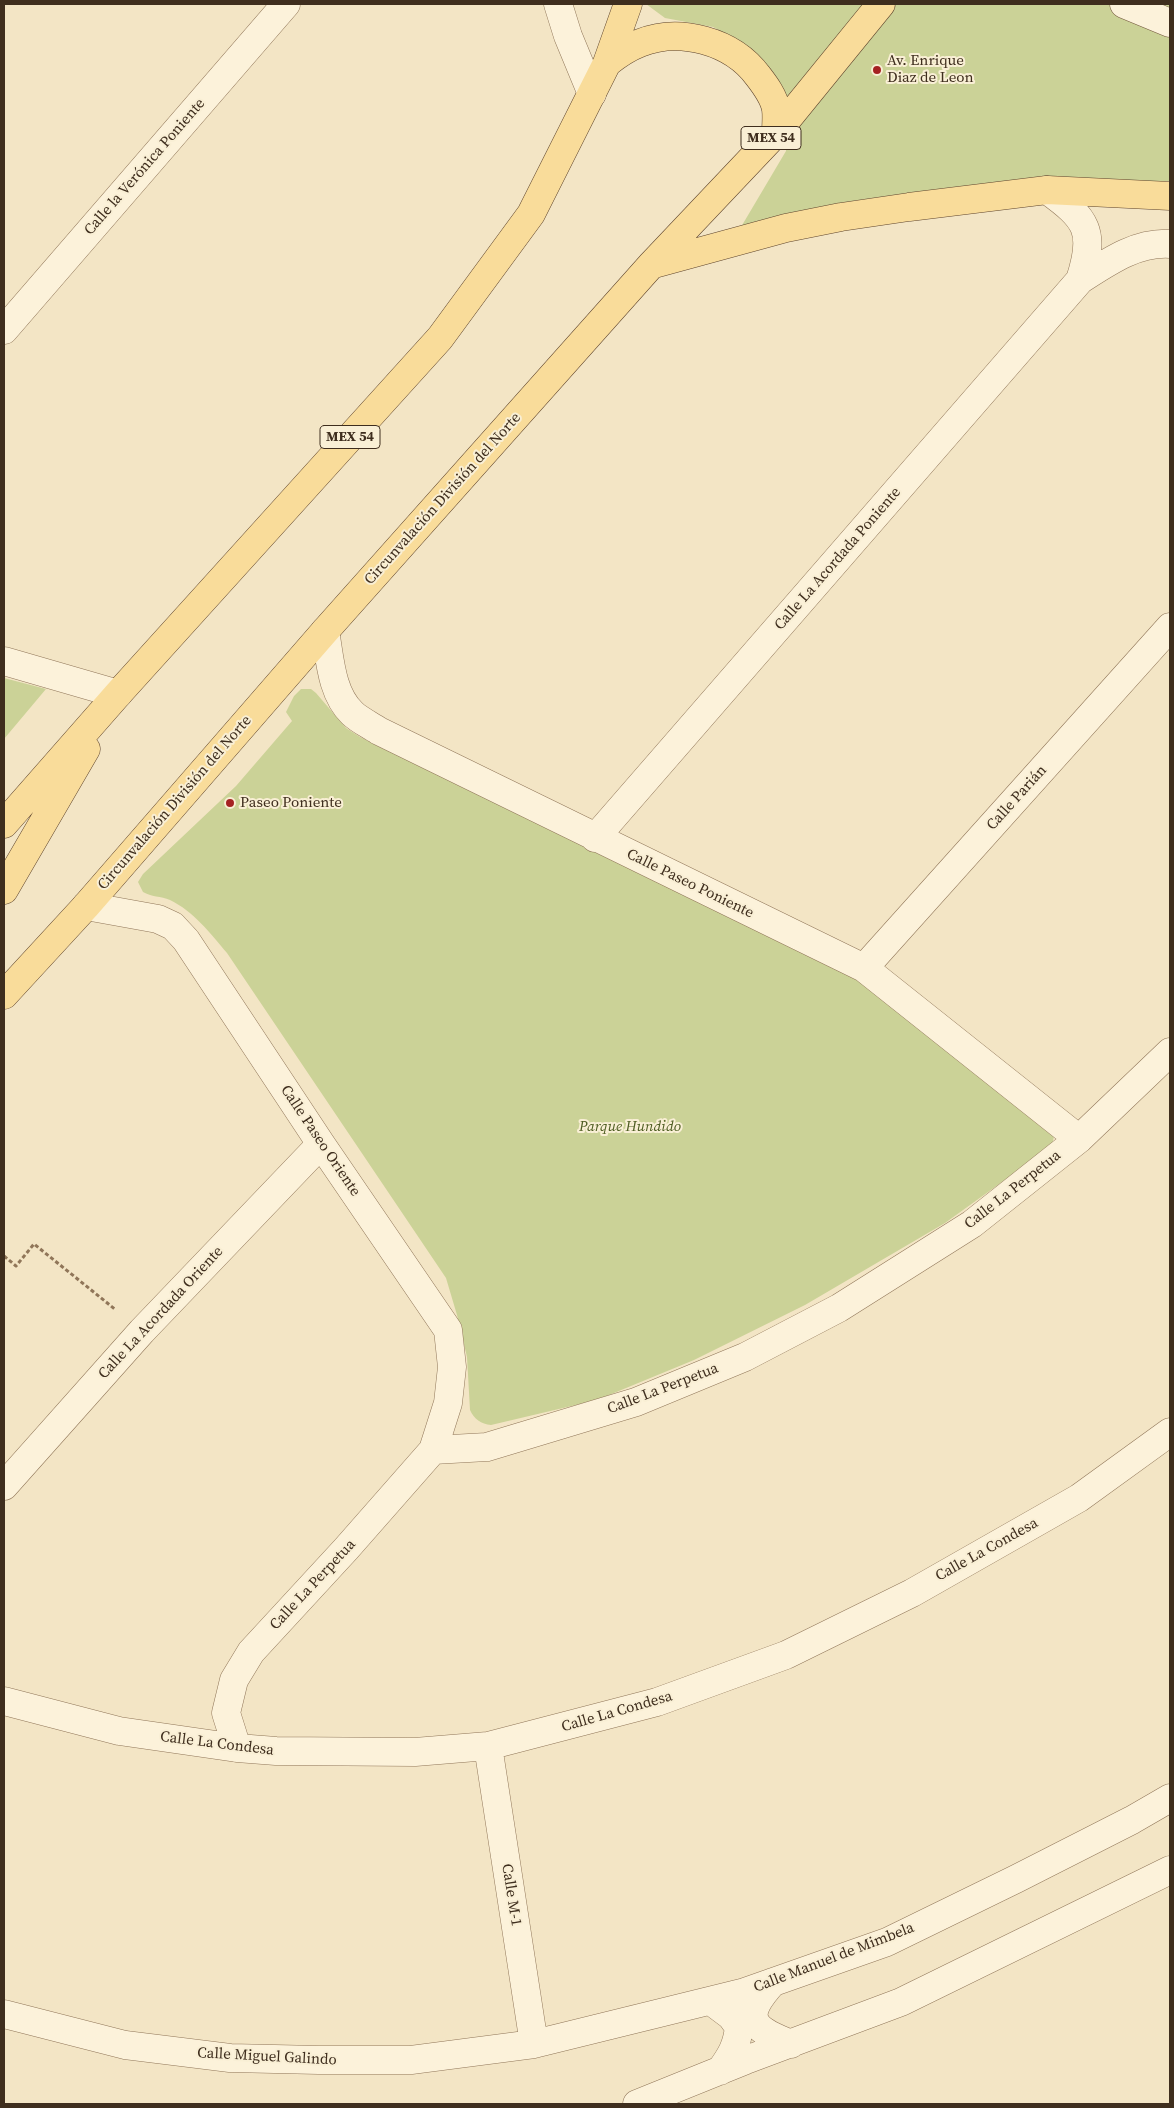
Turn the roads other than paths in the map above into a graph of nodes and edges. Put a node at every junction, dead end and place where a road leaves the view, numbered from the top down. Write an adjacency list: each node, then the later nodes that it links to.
1 (286, 4): 15 (street, Calle la Verónica Poniente)
2 (558, 4): 8 (street)
3 (628, 4): 7 (main road, MEX 54)
4 (882, 4): 9 (main road, Circunvalación División del Norte / MEX 54)
5 (1124, 4): 6 (street)
6 (1170, 23)
7 (607, 63): 8 (main road, MEX 54); 9 (main road)
8 (592, 94): 19 (main road, MEX 54)
9 (776, 133): 13 (main road, Circunvalación División del Norte / MEX 54)
10 (1047, 190): 11 (main road); 13 (main road); 14 (street)
11 (1170, 196)
12 (1170, 244): 14 (street)
13 (652, 264): 17 (main road, Circunvalación División del Norte / MEX 54)
14 (1080, 280): 21 (street, Calle La Acordada Poniente)
15 (4, 330)
16 (1170, 627): 24 (street, Calle Parián)
17 (326, 630): 21 (street, Calle Paseo Poniente); 23 (main road, Circunvalación División del Norte / MEX 54)
18 (4, 661): 19 (street)
19 (118, 694): 20 (main road, MEX 54); 22 (main road)
20 (4, 824)
21 (595, 838): 24 (street, Calle Paseo Poniente)
22 (4, 890)
23 (86, 906): 25 (main road, Circunvalación División del Norte / MEX 54); 28 (street, Calle Paseo Oriente)
24 (864, 968): 27 (street, Calle Paseo Poniente)
25 (4, 995)
26 (1170, 1052): 27 (street, Calle La Perpetua)
27 (1078, 1138): 30 (street, Calle La Perpetua)
28 (321, 1144): 30 (street, Calle Paseo Oriente); 31 (street, Calle La Acordada Oriente)
29 (1170, 1432): 33 (street, Calle La Condesa)
30 (433, 1450): 34 (street, Calle La Perpetua)
31 (4, 1486)
32 (4, 1701): 34 (street, Calle La Condesa)
33 (488, 1746): 34 (street, Calle La Condesa); 40 (street, Calle M-1)
34 (237, 1748)
35 (1170, 1798): 37 (street, Calle Manuel de Mimbela)
36 (1170, 1870): 41 (street)
37 (772, 1982): 38 (street, Calle Manuel de Mimbela); 41 (street)
38 (711, 2001): 40 (street, Calle Manuel de Mimbela); 42 (street)
39 (4, 2014): 40 (street, Calle Miguel Galindo)
40 (534, 2044)
41 (791, 2044): 42 (street)
42 (720, 2071): 43 (street)
43 (637, 2104)

